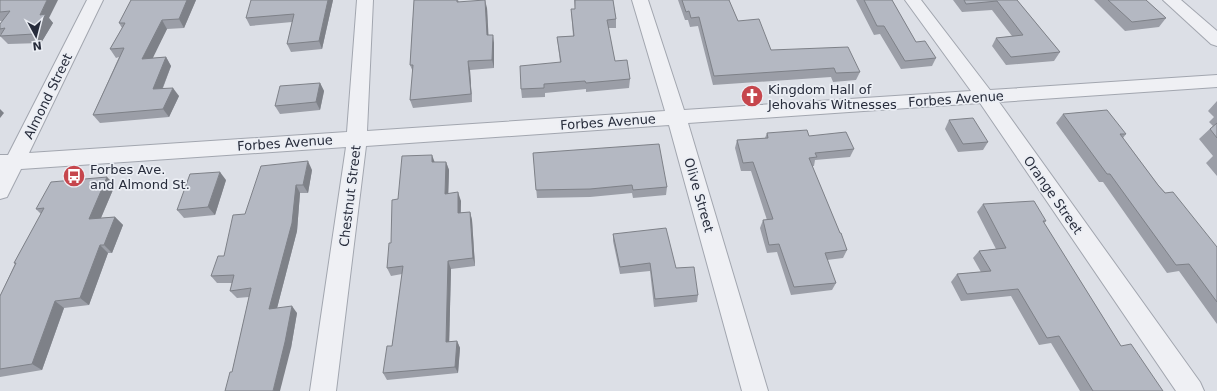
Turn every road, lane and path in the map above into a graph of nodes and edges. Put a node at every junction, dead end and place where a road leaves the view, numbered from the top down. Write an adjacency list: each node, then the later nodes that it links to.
1 (96, 0): 11 (street, Almond Street)
2 (365, 0): 10 (street, Chestnut Street)
3 (640, 0): 9 (street, Olive Street)
4 (913, 0): 8 (street, Orange Street)
5 (1171, 0): 6 (street)
6 (1217, 40)
7 (1217, 81): 8 (street, Forbes Avenue)
8 (985, 97): 9 (street, Forbes Avenue); 15 (street, Orange Street)
9 (677, 118): 10 (street, Forbes Avenue); 14 (street, Olive Street)
10 (357, 138): 11 (street, Forbes Avenue); 13 (street, Chestnut Street)
11 (8, 163): 12 (street, Almond Street)
12 (0, 191)
13 (323, 391)
14 (754, 391)
15 (1191, 391)

